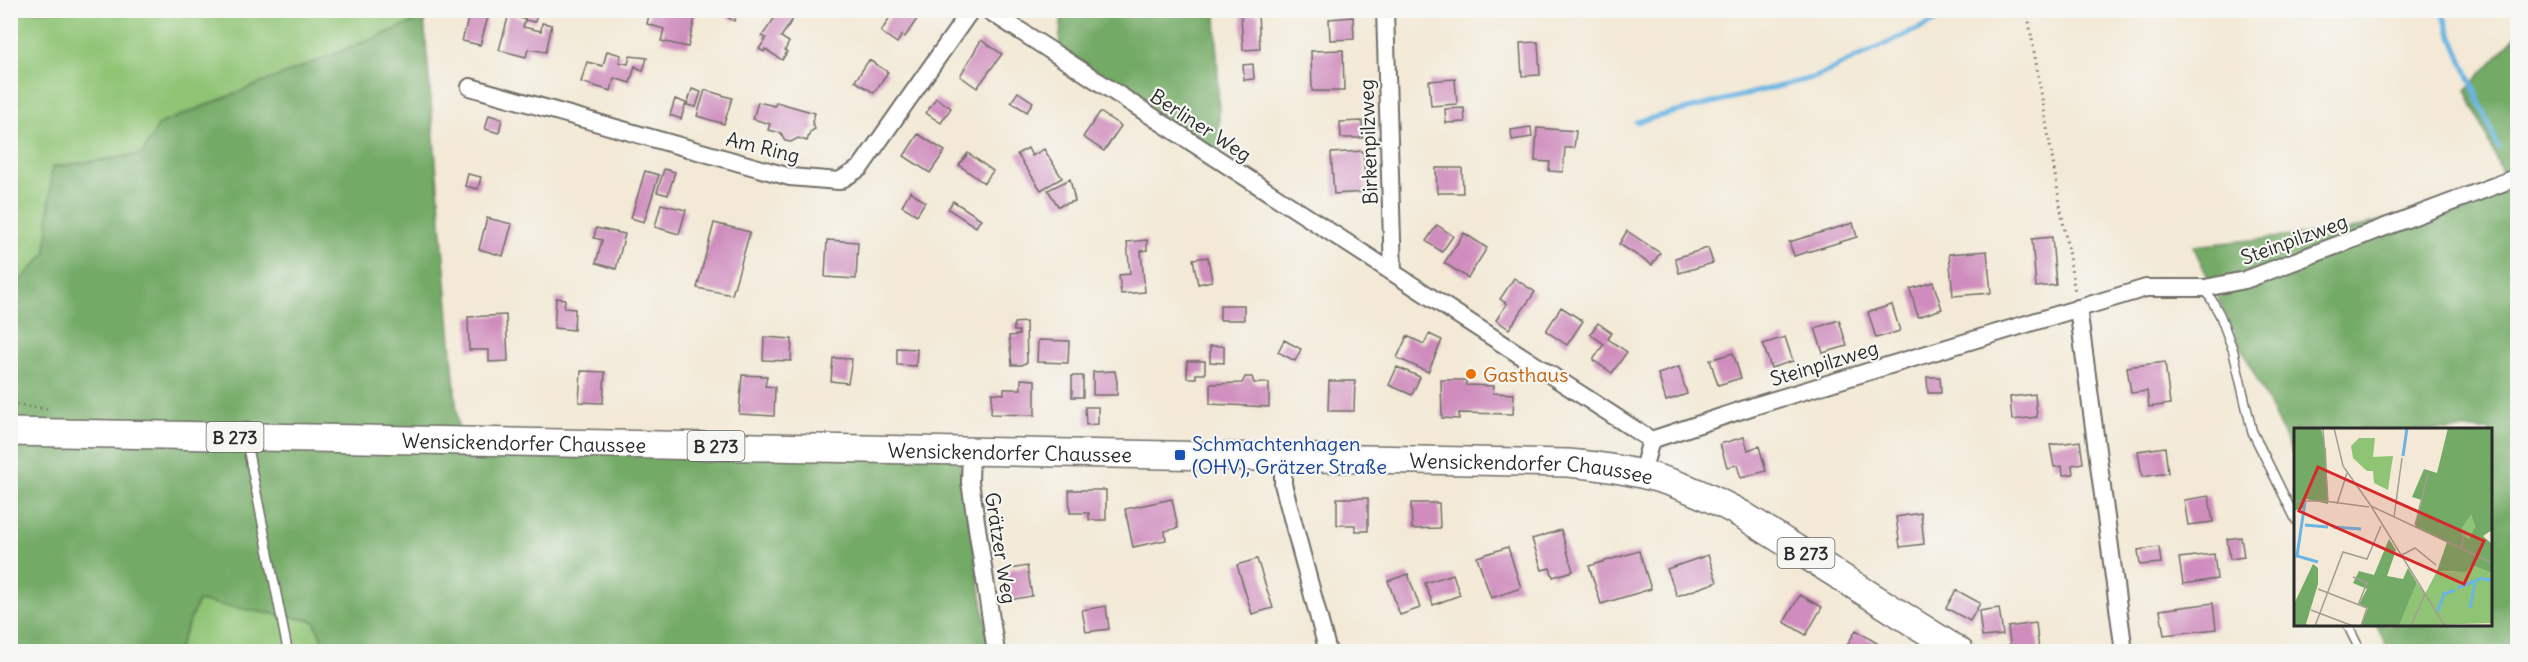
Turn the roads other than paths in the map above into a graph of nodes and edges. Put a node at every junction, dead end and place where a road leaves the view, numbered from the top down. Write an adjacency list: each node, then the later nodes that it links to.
1 (971, 10): 4 (street, Am Ring)
2 (988, 10): 6 (street, Berliner Weg)
3 (1385, 10): 6 (street, Birkenpilzweg)
4 (470, 87)
5 (2517, 177): 7 (street, Steinpilzweg)
6 (1393, 273): 11 (street)
7 (2205, 288): 8 (street, Steinpilzweg); 15 (lane)
8 (2078, 308): 11 (street, Steinpilzweg); 21 (street)
9 (10, 432): 10 (main road, Wensickendorfer Chaussee / B 273)
10 (245, 437): 12 (main road, Wensickendorfer Chaussee / B 273); 17 (lane)
11 (1651, 440): 14 (street)
12 (971, 451): 13 (main road, Wensickendorfer Chaussee / B 273); 18 (street, Grätzer Weg)
13 (1283, 458): 14 (main road, Wensickendorfer Chaussee / B 273); 19 (street)
14 (1642, 473): 20 (main road, Wensickendorfer Chaussee / B 273)
15 (2294, 518)
16 (2348, 626): 22 (lane)
17 (288, 651)
18 (996, 651)
19 (1328, 651)
20 (1960, 651)
21 (2124, 651)
22 (2361, 651)

